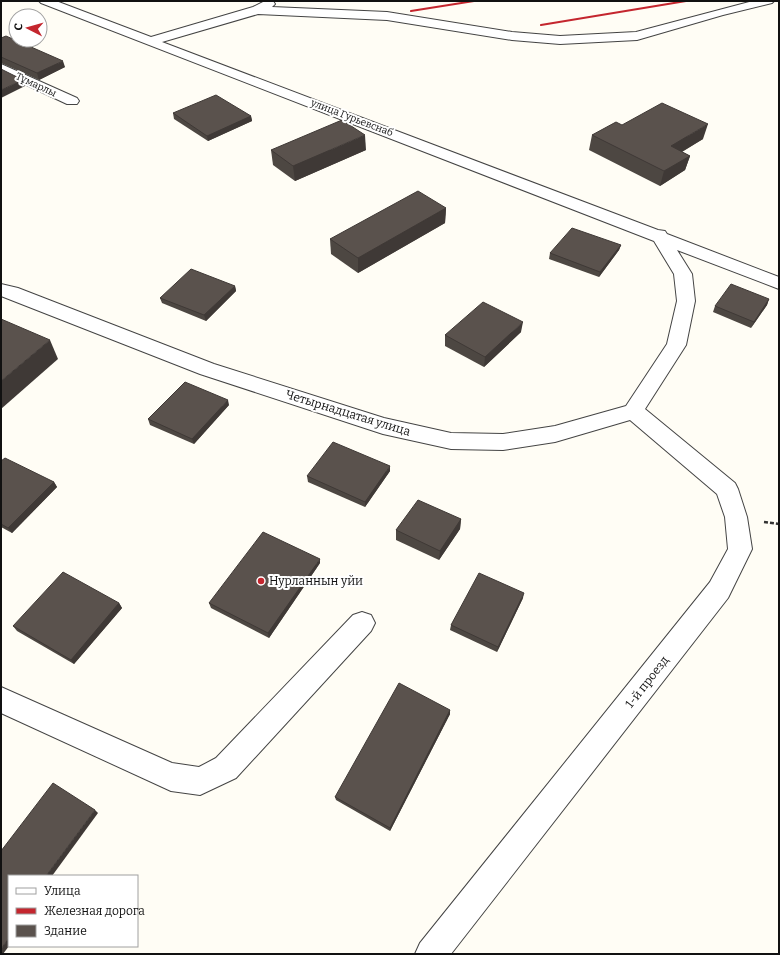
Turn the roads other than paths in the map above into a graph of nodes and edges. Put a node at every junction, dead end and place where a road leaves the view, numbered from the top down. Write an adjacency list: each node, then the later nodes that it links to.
1 (45, 1): 5 (street, улица Гурьевснаб)
2 (274, 1): 4 (street)
3 (768, 1): 4 (street)
4 (257, 10): 5 (street)
5 (150, 41): 8 (street, улица Гурьевснаб)
6 (1, 68): 7 (street, Тұмарлы)
7 (72, 101)
8 (659, 235): 9 (street, улица Гурьевснаб); 11 (street)
9 (779, 283)
10 (1, 290): 11 (street, Четырнадцатая улица)
11 (633, 411): 14 (street, 1-й проезд)
12 (362, 623): 13 (street)
13 (1, 700)
14 (431, 954)

